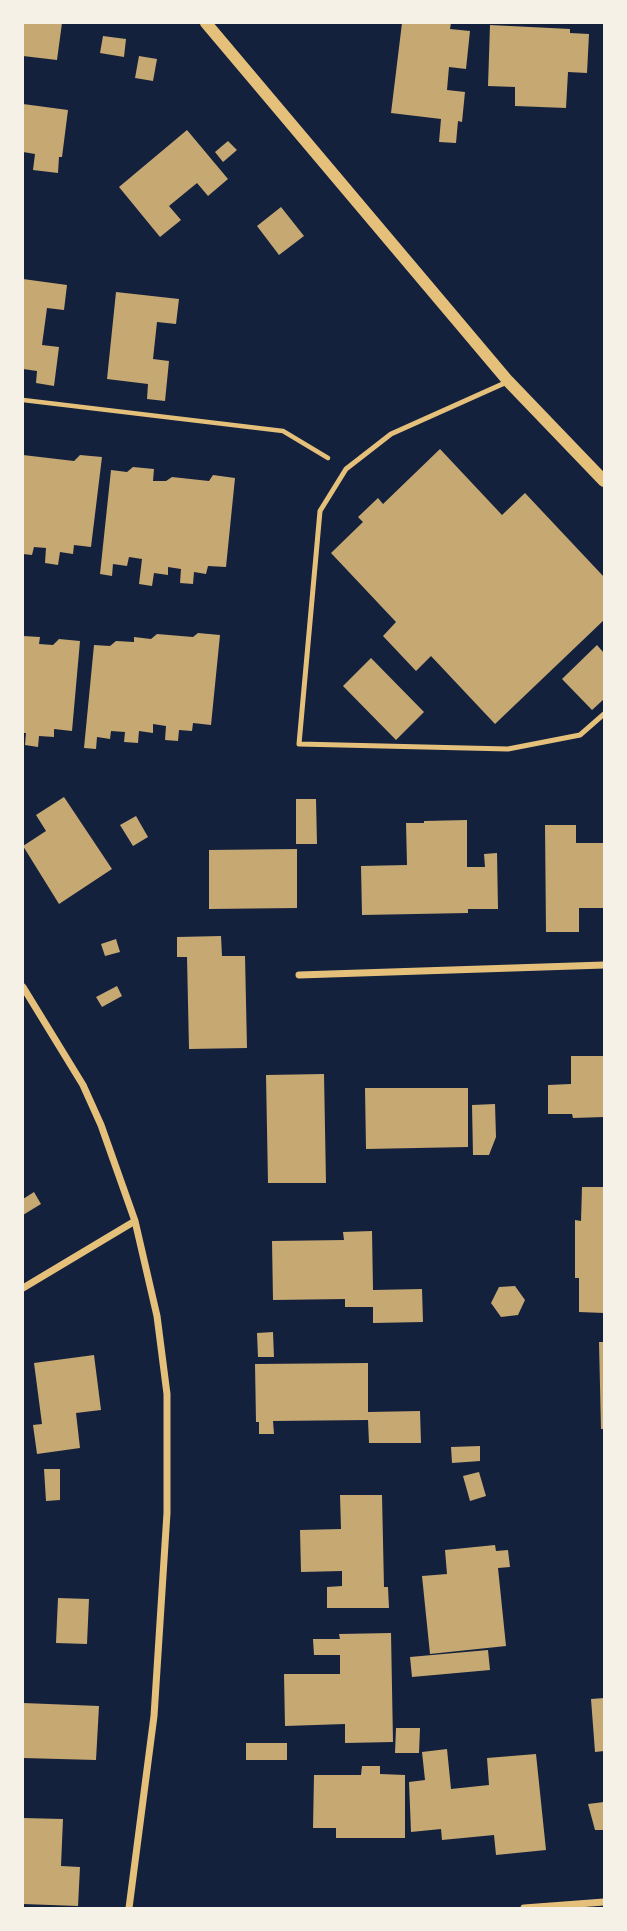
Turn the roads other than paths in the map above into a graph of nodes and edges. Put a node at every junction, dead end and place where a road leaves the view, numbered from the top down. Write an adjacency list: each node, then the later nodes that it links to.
1 (206, 23): 2 (street)
2 (508, 381): 3 (street); 4 (lane)
3 (604, 481)
4 (604, 714)
5 (604, 965): 6 (street)
6 (299, 975)
7 (23, 987): 8 (street)
8 (135, 1221): 9 (street); 11 (street)
9 (23, 1288)
10 (604, 1902): 12 (street)
11 (129, 1908)
12 (524, 1908)

